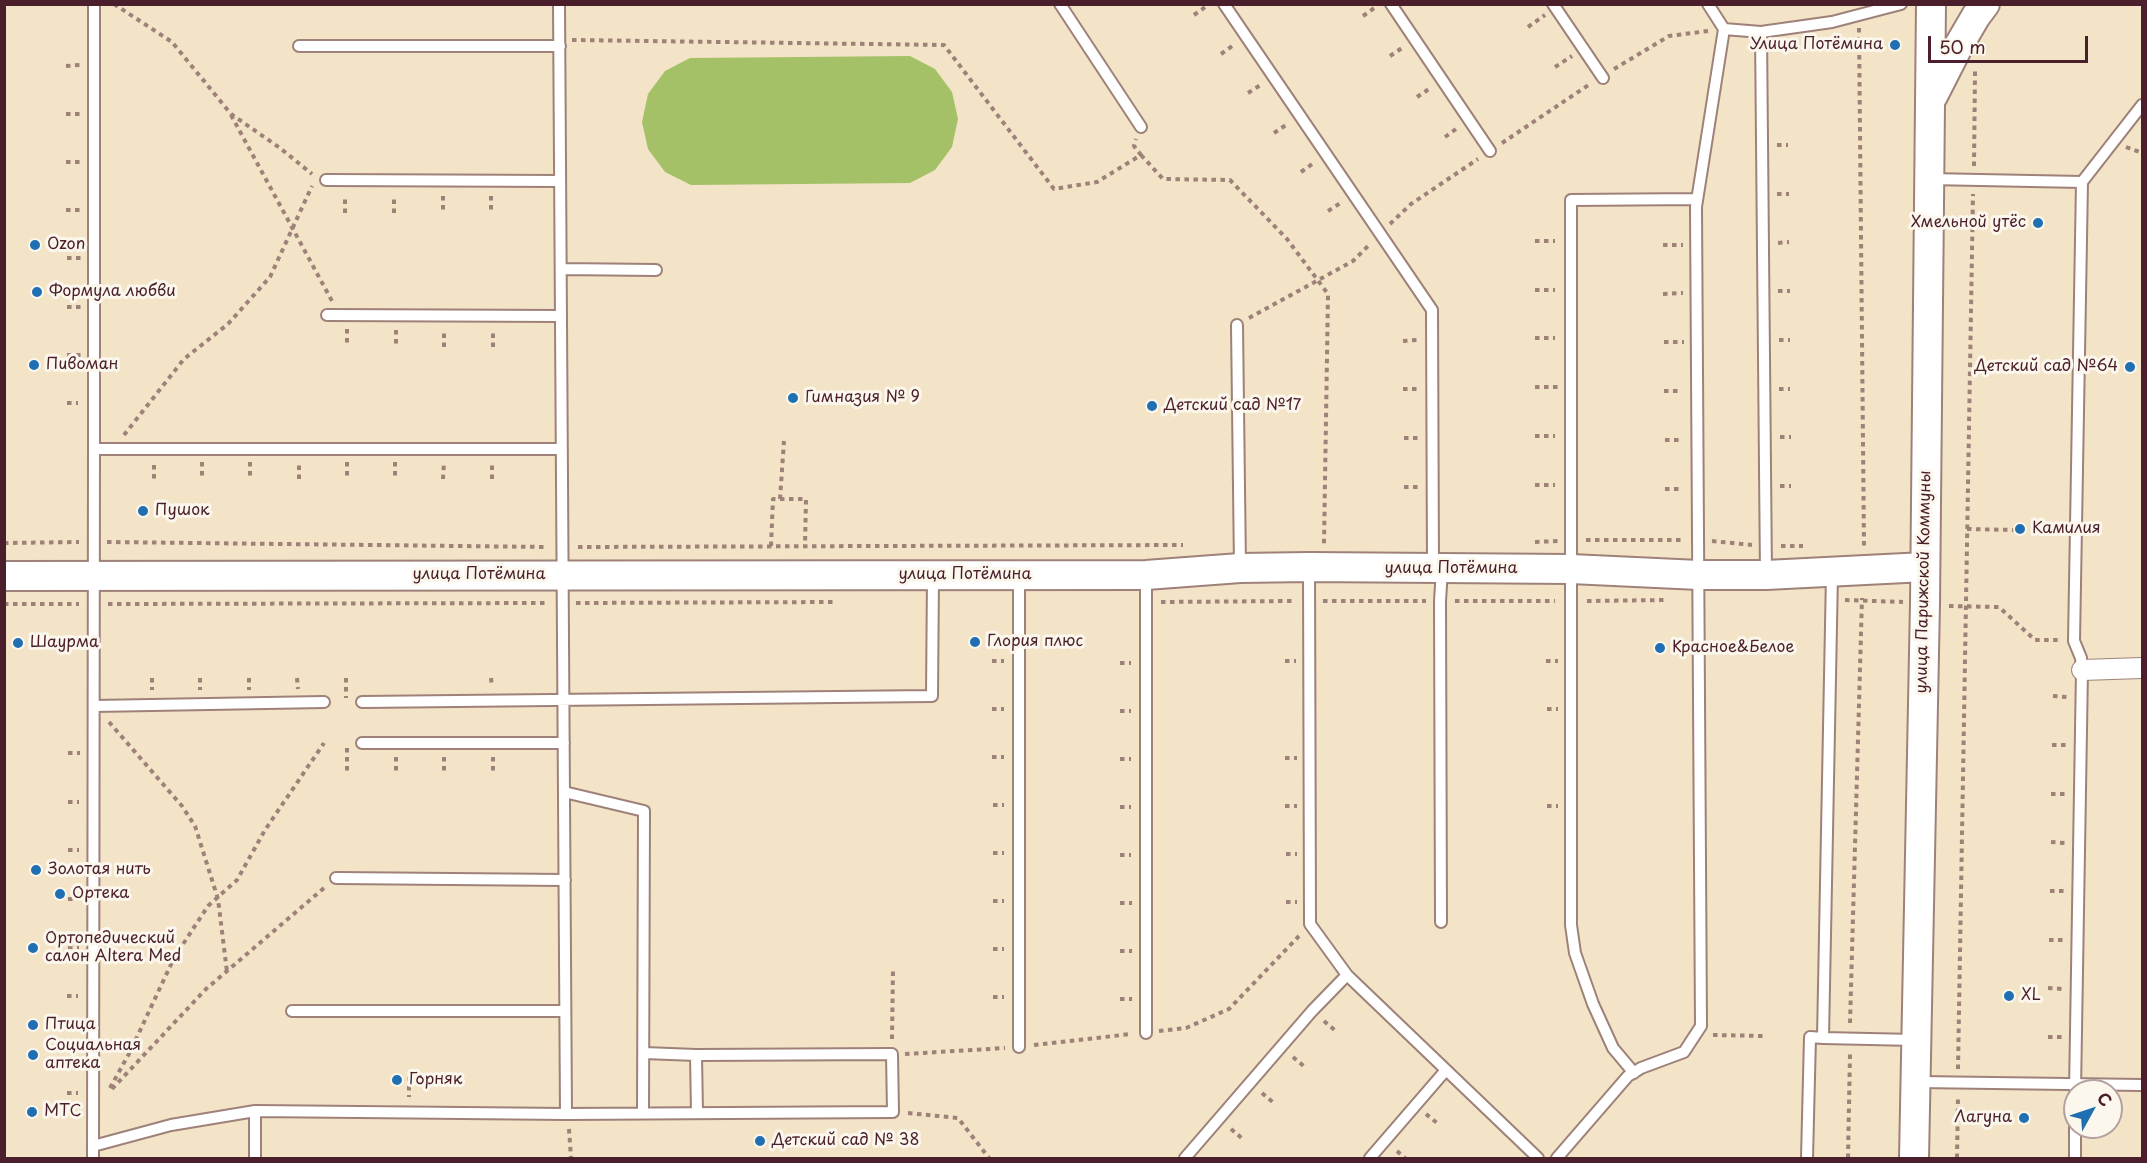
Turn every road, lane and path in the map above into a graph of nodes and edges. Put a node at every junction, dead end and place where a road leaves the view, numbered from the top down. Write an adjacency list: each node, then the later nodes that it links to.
1 (94, 4): 46 (lane)
2 (114, 4): 24 (path)
3 (559, 4): 18 (lane)
4 (1060, 4): 25 (lane)
5 (1209, 4): 14 (path)
6 (1224, 4): 35 (lane)
7 (1379, 4): 15 (path)
8 (1391, 4): 26 (lane)
9 (1553, 4): 21 (lane)
10 (1708, 4): 16 (lane)
11 (1901, 4): 17 (lane)
12 (1931, 4): 22 (street, улица Парижской Коммуны)
13 (1985, 4): 22 (street)
14 (1194, 15)
15 (1363, 16)
16 (1724, 29): 17 (lane); 21 (path); 33 (lane)
17 (1761, 32): 61 (lane)
18 (560, 43): 19 (lane); 27 (path); 31 (lane)
19 (299, 46)
20 (1975, 63): 30 (path)
21 (1602, 77): 26 (path)
22 (1929, 104): 28 (street, улица Парижской Коммуны)
23 (2142, 105): 32 (lane)
24 (231, 114): 34 (path); 34 (path)
25 (1141, 127): 27 (path)
26 (1490, 151): 35 (path)
27 (1141, 155): 38 (path)
28 (1928, 179): 30 (lane); 67 (street, улица Парижской Коммуны)
29 (326, 180): 31 (lane)
30 (1973, 180): 32 (lane); 50 (path)
31 (560, 181): 36 (lane)
32 (2082, 182): 90 (lane)
33 (1697, 199): 44 (lane); 52 (lane)
34 (292, 230): 40 (path); 47 (path)
35 (1380, 234): 38 (path); 69 (lane)
36 (561, 268): 37 (lane); 41 (lane)
37 (656, 270)
38 (1318, 280): 42 (path); 60 (path)
39 (327, 315): 40 (lane)
40 (339, 315): 41 (lane)
41 (561, 316): 48 (lane)
42 (1237, 325): 68 (lane)
43 (1535, 387): 44 (path)
44 (1571, 387): 53 (lane)
45 (784, 441): 49 (path)
46 (94, 449): 47 (lane); 54 (lane)
47 (112, 449): 48 (lane)
48 (562, 449): 65 (lane)
49 (780, 499): 58 (path); 59 (path)
50 (1967, 529): 51 (path); 89 (path)
51 (2015, 530)
52 (1699, 539): 53 (path); 61 (path); 79 (lane)
53 (1570, 540): 55 (path); 70 (lane)
54 (93, 542): 56 (path); 65 (path); 77 (lane)
55 (1525, 542)
56 (4, 543)
57 (1193, 545): 59 (path)
58 (771, 546): 59 (path); 65 (path)
59 (805, 546)
60 (1335, 546)
61 (1765, 546): 62 (path); 75 (lane)
62 (1809, 546)
63 (1853, 546): 64 (path)
64 (1864, 546)
65 (563, 547): 73 (lane)
66 (1309, 567): 68 (street, улица Потёмина); 69 (street, улица Потёмина); 81 (lane)
67 (1925, 567): 71 (street, улица Потёмина); 86 (street, улица Парижской Коммуны)
68 (1240, 568): 78 (street, улица Потёмина)
69 (1437, 569): 70 (street, улица Потёмина); 82 (lane)
70 (1571, 569): 79 (street, улица Потёмина); 83 (lane)
71 (1832, 571): 75 (street, улица Потёмина); 80 (lane)
72 (933, 574): 73 (street, улица Потёмина); 74 (street, улица Потёмина); 94 (lane)
73 (563, 575): 77 (street, улица Потёмина); 85 (lane)
74 (1019, 575): 78 (street, улица Потёмина); 120 (lane)
75 (1766, 575): 79 (street, улица Потёмина)
76 (4, 576): 77 (street, улица Потёмина)
77 (93, 576): 88 (lane)
78 (1145, 588): 81 (path); 115 (lane)
79 (1699, 588): 83 (path); 116 (lane)
80 (1832, 600): 86 (path); 118 (lane)
81 (1308, 601): 82 (path); 109 (lane)
82 (1440, 601): 83 (path); 108 (lane)
83 (1571, 601): 125 (lane)
84 (840, 602): 85 (path)
85 (563, 603): 88 (path); 94 (lane)
86 (1925, 603): 89 (path); 119 (street, улица Парижской Коммуны)
87 (4, 604): 88 (path)
88 (93, 604): 98 (lane)
89 (1965, 608): 90 (path); 128 (path)
90 (2074, 640): 92 (lane)
91 (2142, 668): 92 (street)
92 (2082, 670): 126 (lane)
93 (346, 678): 96 (path)
94 (563, 699): 97 (lane); 102 (lane)
95 (324, 702): 98 (lane)
96 (346, 702)
97 (362, 702)
98 (94, 706): 107 (path); 138 (lane)
99 (324, 743): 107 (path)
100 (347, 743): 103 (path)
101 (362, 743): 102 (lane)
102 (564, 743): 104 (lane)
103 (347, 771)
104 (564, 792): 106 (lane); 121 (lane)
105 (336, 878): 106 (lane); 111 (path)
106 (564, 880): 114 (lane)
107 (218, 899): 111 (path); 111 (path)
108 (1441, 922)
109 (1310, 924): 112 (lane); 115 (path)
110 (893, 970): 122 (path)
111 (227, 972)
112 (1347, 975): 124 (lane); 143 (lane)
113 (292, 1011): 114 (lane)
114 (565, 1011): 136 (lane)
115 (1146, 1033): 120 (path)
116 (1694, 1035): 117 (path); 125 (lane)
117 (1764, 1036)
118 (1823, 1038): 119 (lane); 147 (lane)
119 (1916, 1040): 127 (street, улица Парижской Коммуны)
120 (1019, 1047): 122 (path)
121 (644, 1053): 123 (lane); 134 (lane)
122 (892, 1054): 123 (lane); 133 (lane)
123 (696, 1055): 135 (lane)
124 (1446, 1070): 144 (lane); 145 (lane)
125 (1634, 1073): 146 (lane)
126 (2075, 1079)
127 (1915, 1082): 128 (lane); 148 (street, улица Парижской Коммуны)
128 (1958, 1083): 131 (lane); 149 (path)
129 (2142, 1085): 130 (lane)
130 (2123, 1086)
131 (2063, 1087)
132 (255, 1111): 136 (lane); 138 (lane); 140 (lane)
133 (893, 1112): 135 (lane); 142 (path)
134 (643, 1113): 135 (lane); 136 (lane)
135 (697, 1113)
136 (566, 1114): 141 (path)
137 (2075, 1139): 150 (lane)
138 (93, 1146): 139 (lane)
139 (93, 1158)
140 (255, 1158)
141 (570, 1158)
142 (989, 1158)
143 (1185, 1158)
144 (1370, 1158)
145 (1538, 1158)
146 (1557, 1158)
147 (1808, 1158)
148 (1914, 1158)
149 (1957, 1158)
150 (2075, 1158)

